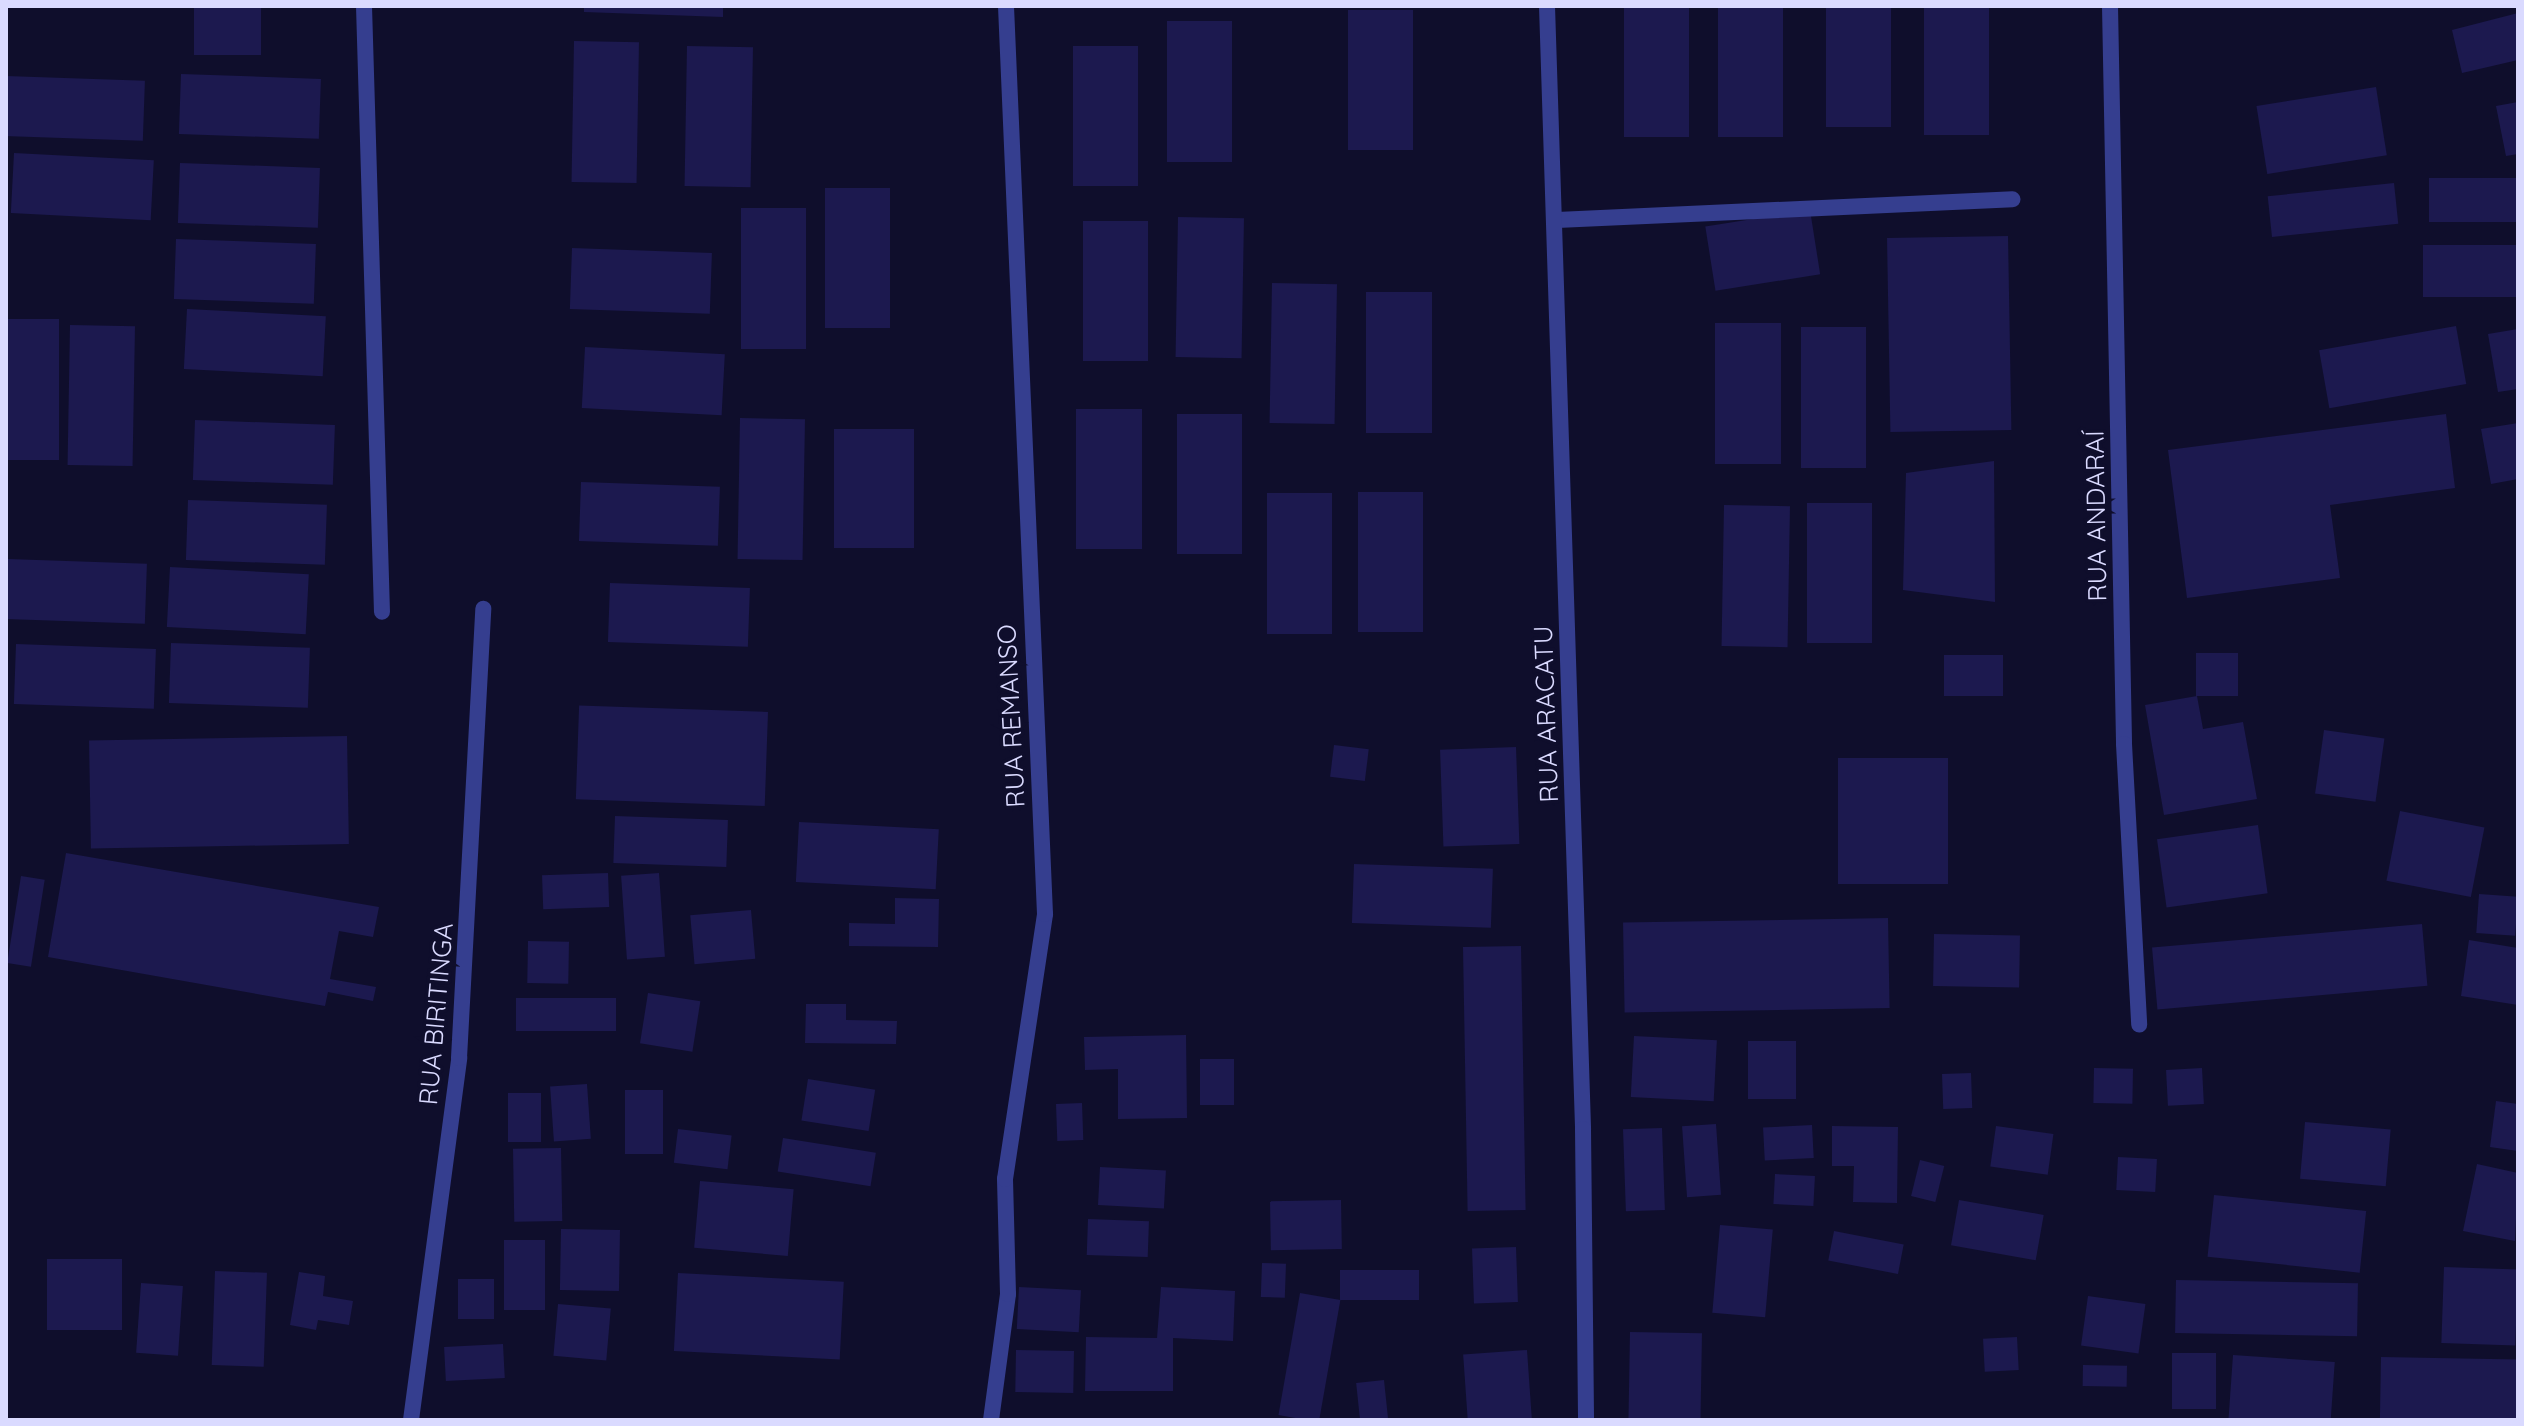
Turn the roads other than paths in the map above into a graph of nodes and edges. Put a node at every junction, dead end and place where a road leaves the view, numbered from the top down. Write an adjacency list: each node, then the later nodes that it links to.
1 (364, 6): 8 (street)
2 (1006, 6): 11 (street, RUA REMANSO)
3 (1547, 6): 6 (street, RUA ARACATU)
4 (2110, 6): 9 (street, RUA ANDARAÍ)
5 (2013, 199): 6 (street)
6 (1557, 220): 12 (street, RUA ARACATU)
7 (483, 609): 10 (street, RUA BIRITINGA)
8 (382, 612)
9 (2139, 1025)
10 (411, 1420)
11 (991, 1420)
12 (1586, 1420)

